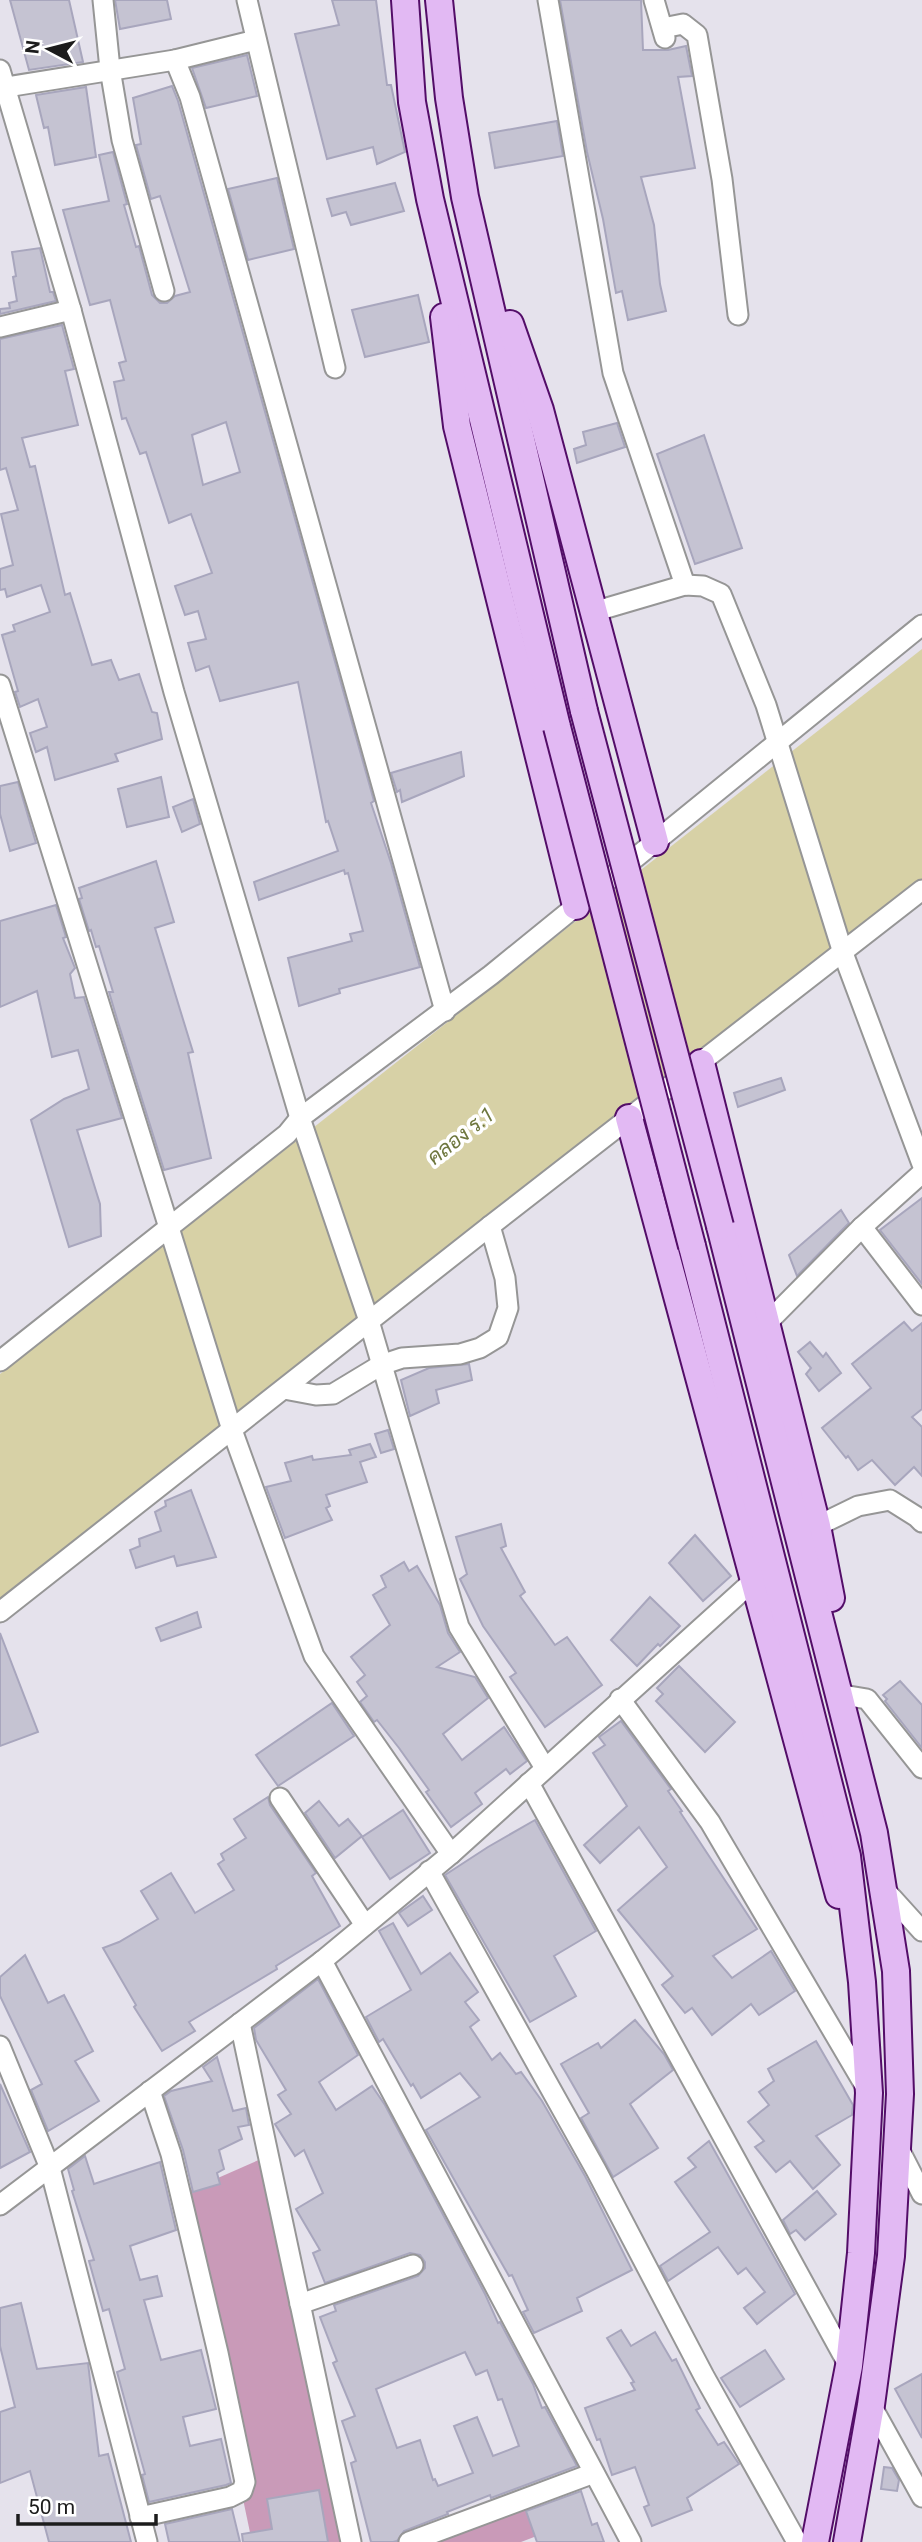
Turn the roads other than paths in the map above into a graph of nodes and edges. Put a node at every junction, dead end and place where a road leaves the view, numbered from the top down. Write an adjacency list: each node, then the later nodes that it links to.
1 (103, 0): 9 (street)
2 (247, 0): 7 (street)
3 (405, 0): 12 (main road)
4 (439, 0): 11 (main road)
5 (548, 0): 18 (street)
6 (654, 0): 15 (street)
7 (256, 40): 8 (street); 17 (street)
8 (175, 60): 9 (street); 27 (street)
9 (110, 69): 10 (street); 13 (street)
10 (1, 82): 14 (street)
11 (465, 197): 19 (main road); 53 (main road, bridge)
12 (430, 199): 25 (main road); 60 (main road, bridge)
13 (164, 291)
14 (71, 310): 16 (street); 29 (street)
15 (738, 315)
16 (0, 327)
17 (335, 368)
18 (685, 586): 19 (street); 22 (street)
19 (593, 612): 23 (main road)
20 (922, 625): 22 (street)
21 (0, 685): 35 (street)
22 (778, 741): 23 (street); 26 (street)
23 (654, 842): 25 (street)
24 (922, 890): 26 (street)
25 (576, 906): 27 (street)
26 (843, 953): 28 (street); 31 (street)
27 (445, 1011): 29 (street)
28 (701, 1063): 30 (street); 38 (main road)
29 (300, 1118): 35 (street); 37 (street)
30 (629, 1118): 33 (street); 45 (main road)
31 (922, 1164)
32 (922, 1173): 34 (street)
33 (490, 1226): 37 (street); 40 (street)
34 (862, 1227): 36 (street); 38 (street)
35 (170, 1237): 39 (street); 42 (street)
36 (922, 1305)
37 (369, 1321): 40 (street); 41 (street)
38 (766, 1324): 44 (main road)
39 (0, 1361)
40 (382, 1365): 41 (street); 49 (street)
41 (284, 1389): 42 (street)
42 (232, 1430): 46 (street); 54 (street)
43 (922, 1522): 44 (street)
44 (817, 1526): 47 (main road)
45 (753, 1581): 48 (street); 60 (main road)
46 (0, 1612)
47 (849, 1696): 50 (street); 53 (main road)
48 (620, 1699): 49 (street); 64 (street)
49 (545, 1768): 51 (street)
50 (922, 1768)
51 (530, 1783): 54 (street); 71 (street)
52 (280, 1798): 57 (street)
53 (874, 1833): 56 (main road)
54 (451, 1854): 55 (street)
55 (429, 1871): 57 (street); 80 (street)
56 (883, 1888): 58 (street); 65 (main road)
57 (365, 1925): 59 (street)
58 (922, 1931)
59 (322, 1961): 61 (street); 73 (street)
60 (862, 1982): 64 (main road)
61 (240, 2023): 63 (street); 70 (street)
62 (0, 2046): 66 (street)
63 (150, 2091): 66 (street); 75 (street)
64 (869, 2093): 71 (main road)
65 (897, 2145): 67 (street); 72 (main road)
66 (50, 2168): 68 (street); 75 (street)
67 (922, 2194)
68 (0, 2205)
69 (413, 2265): 70 (street)
70 (300, 2304): 77 (street)
71 (849, 2366): 81 (main road)
72 (871, 2405): 74 (street); 82 (main road)
73 (594, 2473): 78 (street); 79 (street)
74 (922, 2497)
75 (140, 2517): 76 (street)
76 (147, 2542)
77 (351, 2542)
78 (409, 2542)
79 (631, 2542)
80 (797, 2542)
81 (815, 2542)
82 (847, 2542)

